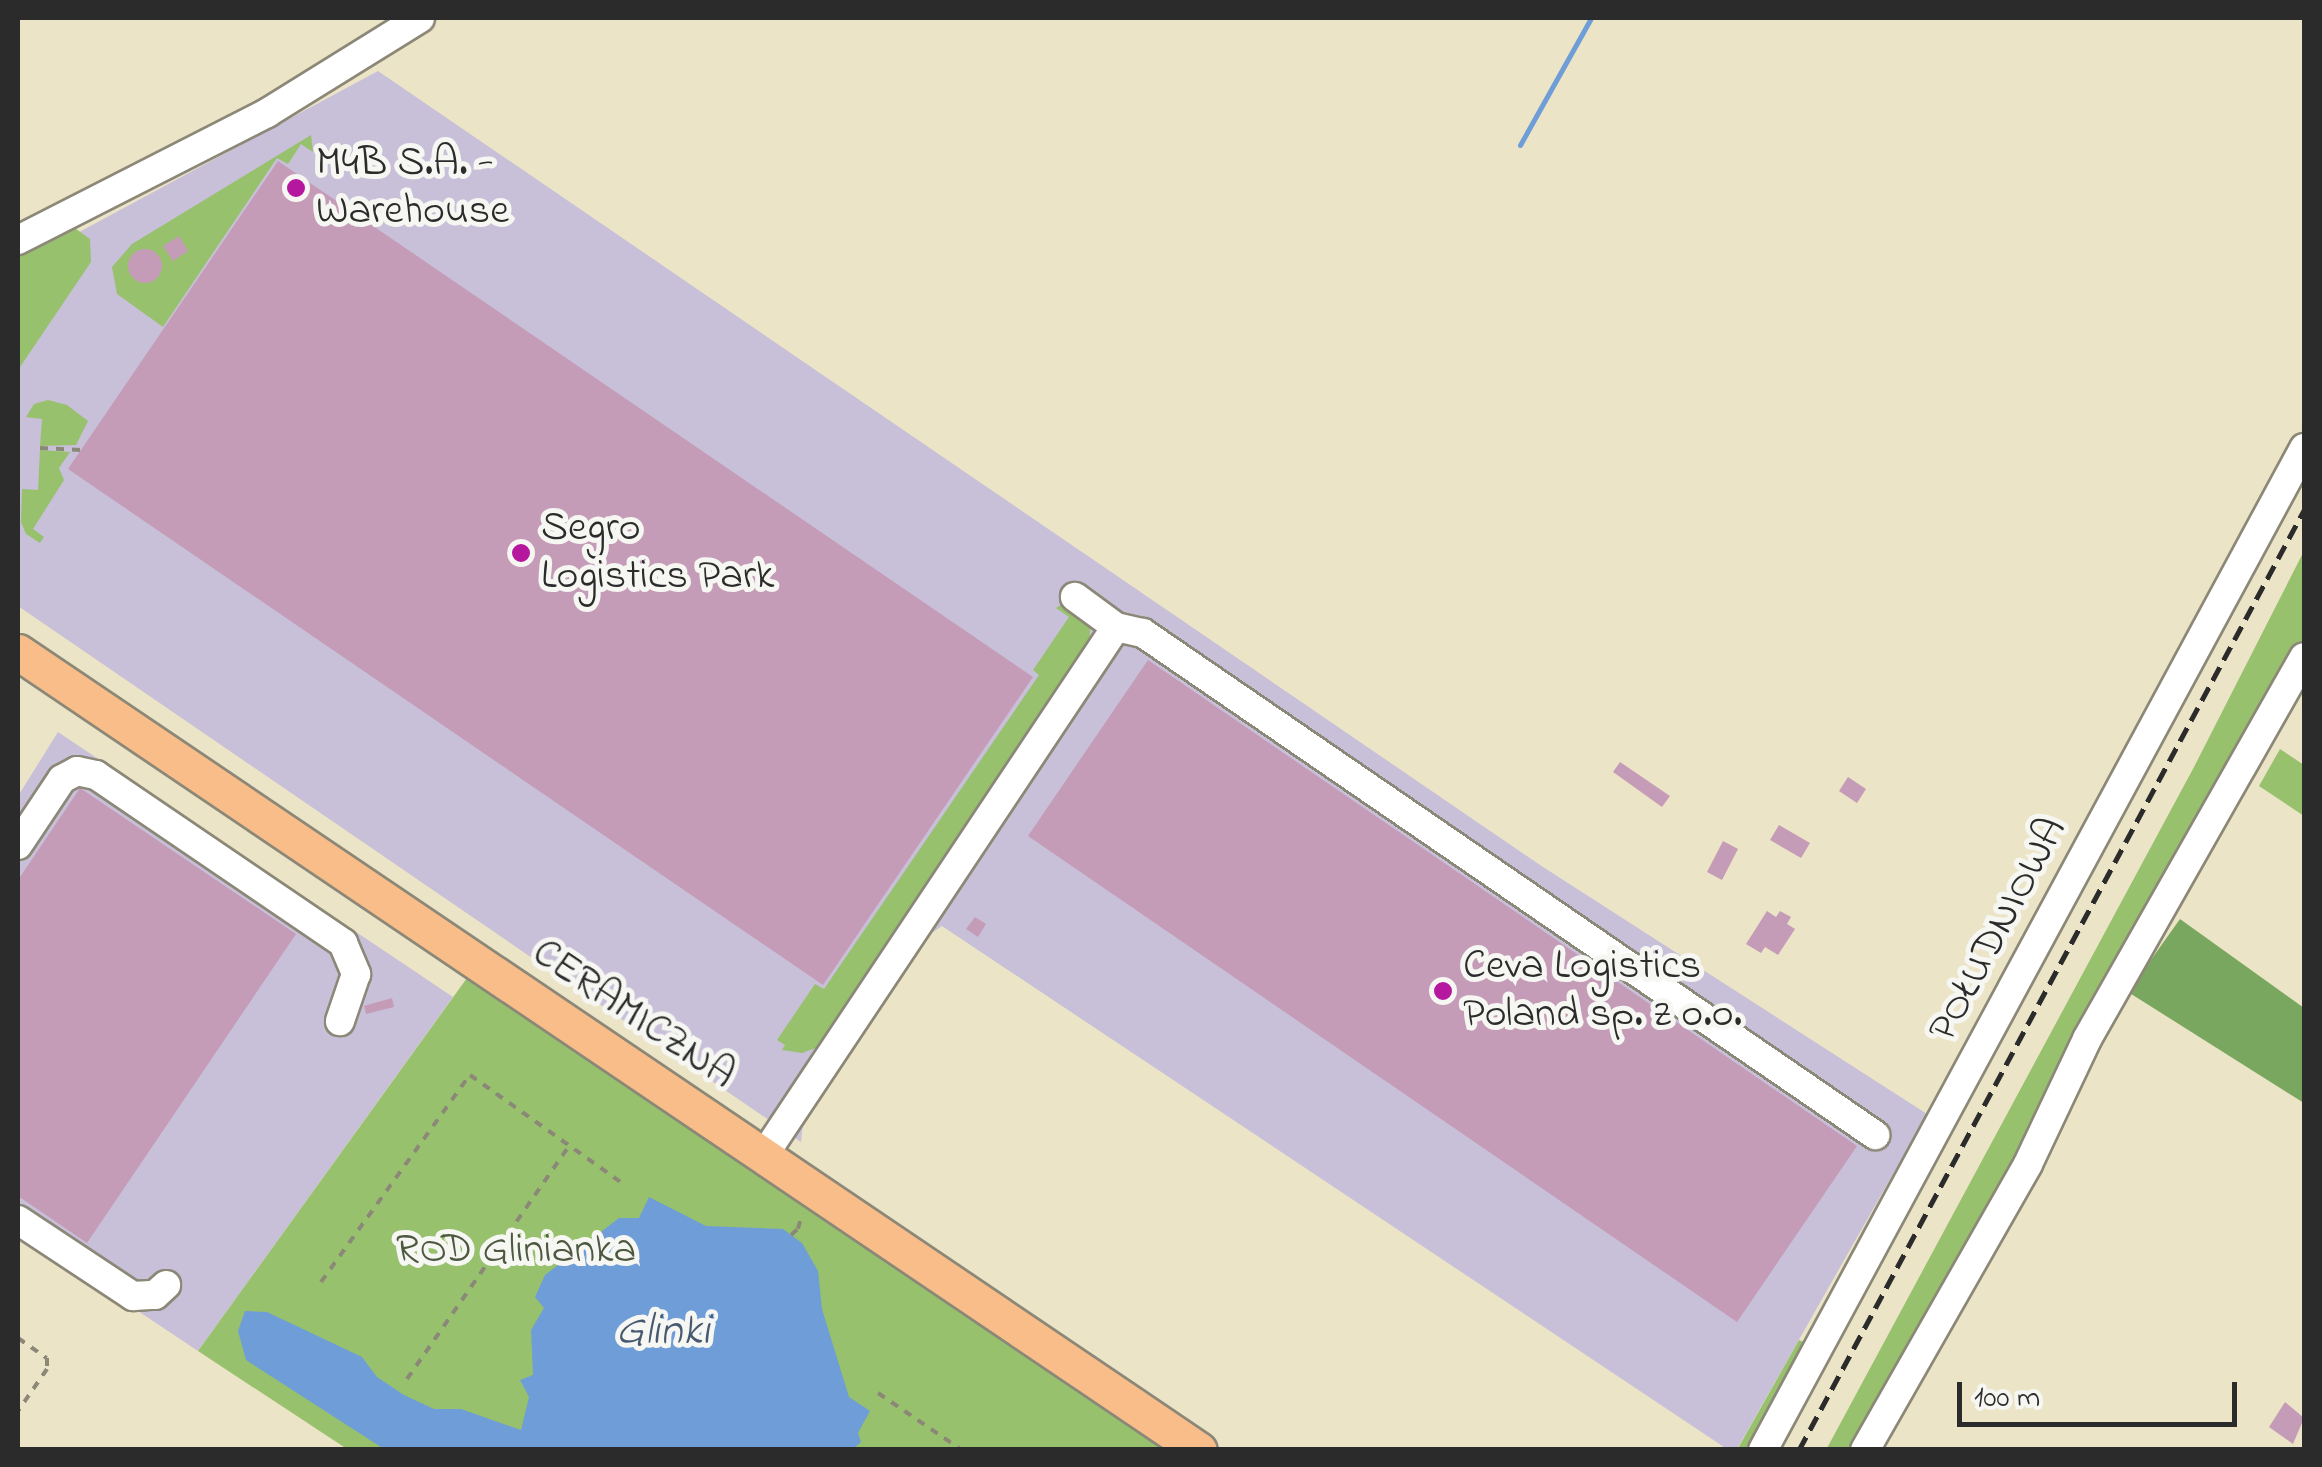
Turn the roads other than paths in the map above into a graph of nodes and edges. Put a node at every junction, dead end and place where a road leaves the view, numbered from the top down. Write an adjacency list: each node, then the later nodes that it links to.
1 (420, 18): 2 (street)
2 (18, 240)
3 (2304, 448): 15 (street, POŁUDNIOWA)
4 (1075, 597): 5 (street)
5 (1116, 627): 10 (street); 11 (street)
6 (18, 652): 11 (main road, CERAMICZNA)
7 (2304, 657): 16 (street)
8 (18, 844): 9 (street)
9 (340, 1020)
10 (1875, 1135)
11 (762, 1158): 14 (main road, CERAMICZNA)
12 (18, 1220): 13 (street)
13 (166, 1285)
14 (1198, 1450)
15 (1763, 1450)
16 (1865, 1450)

